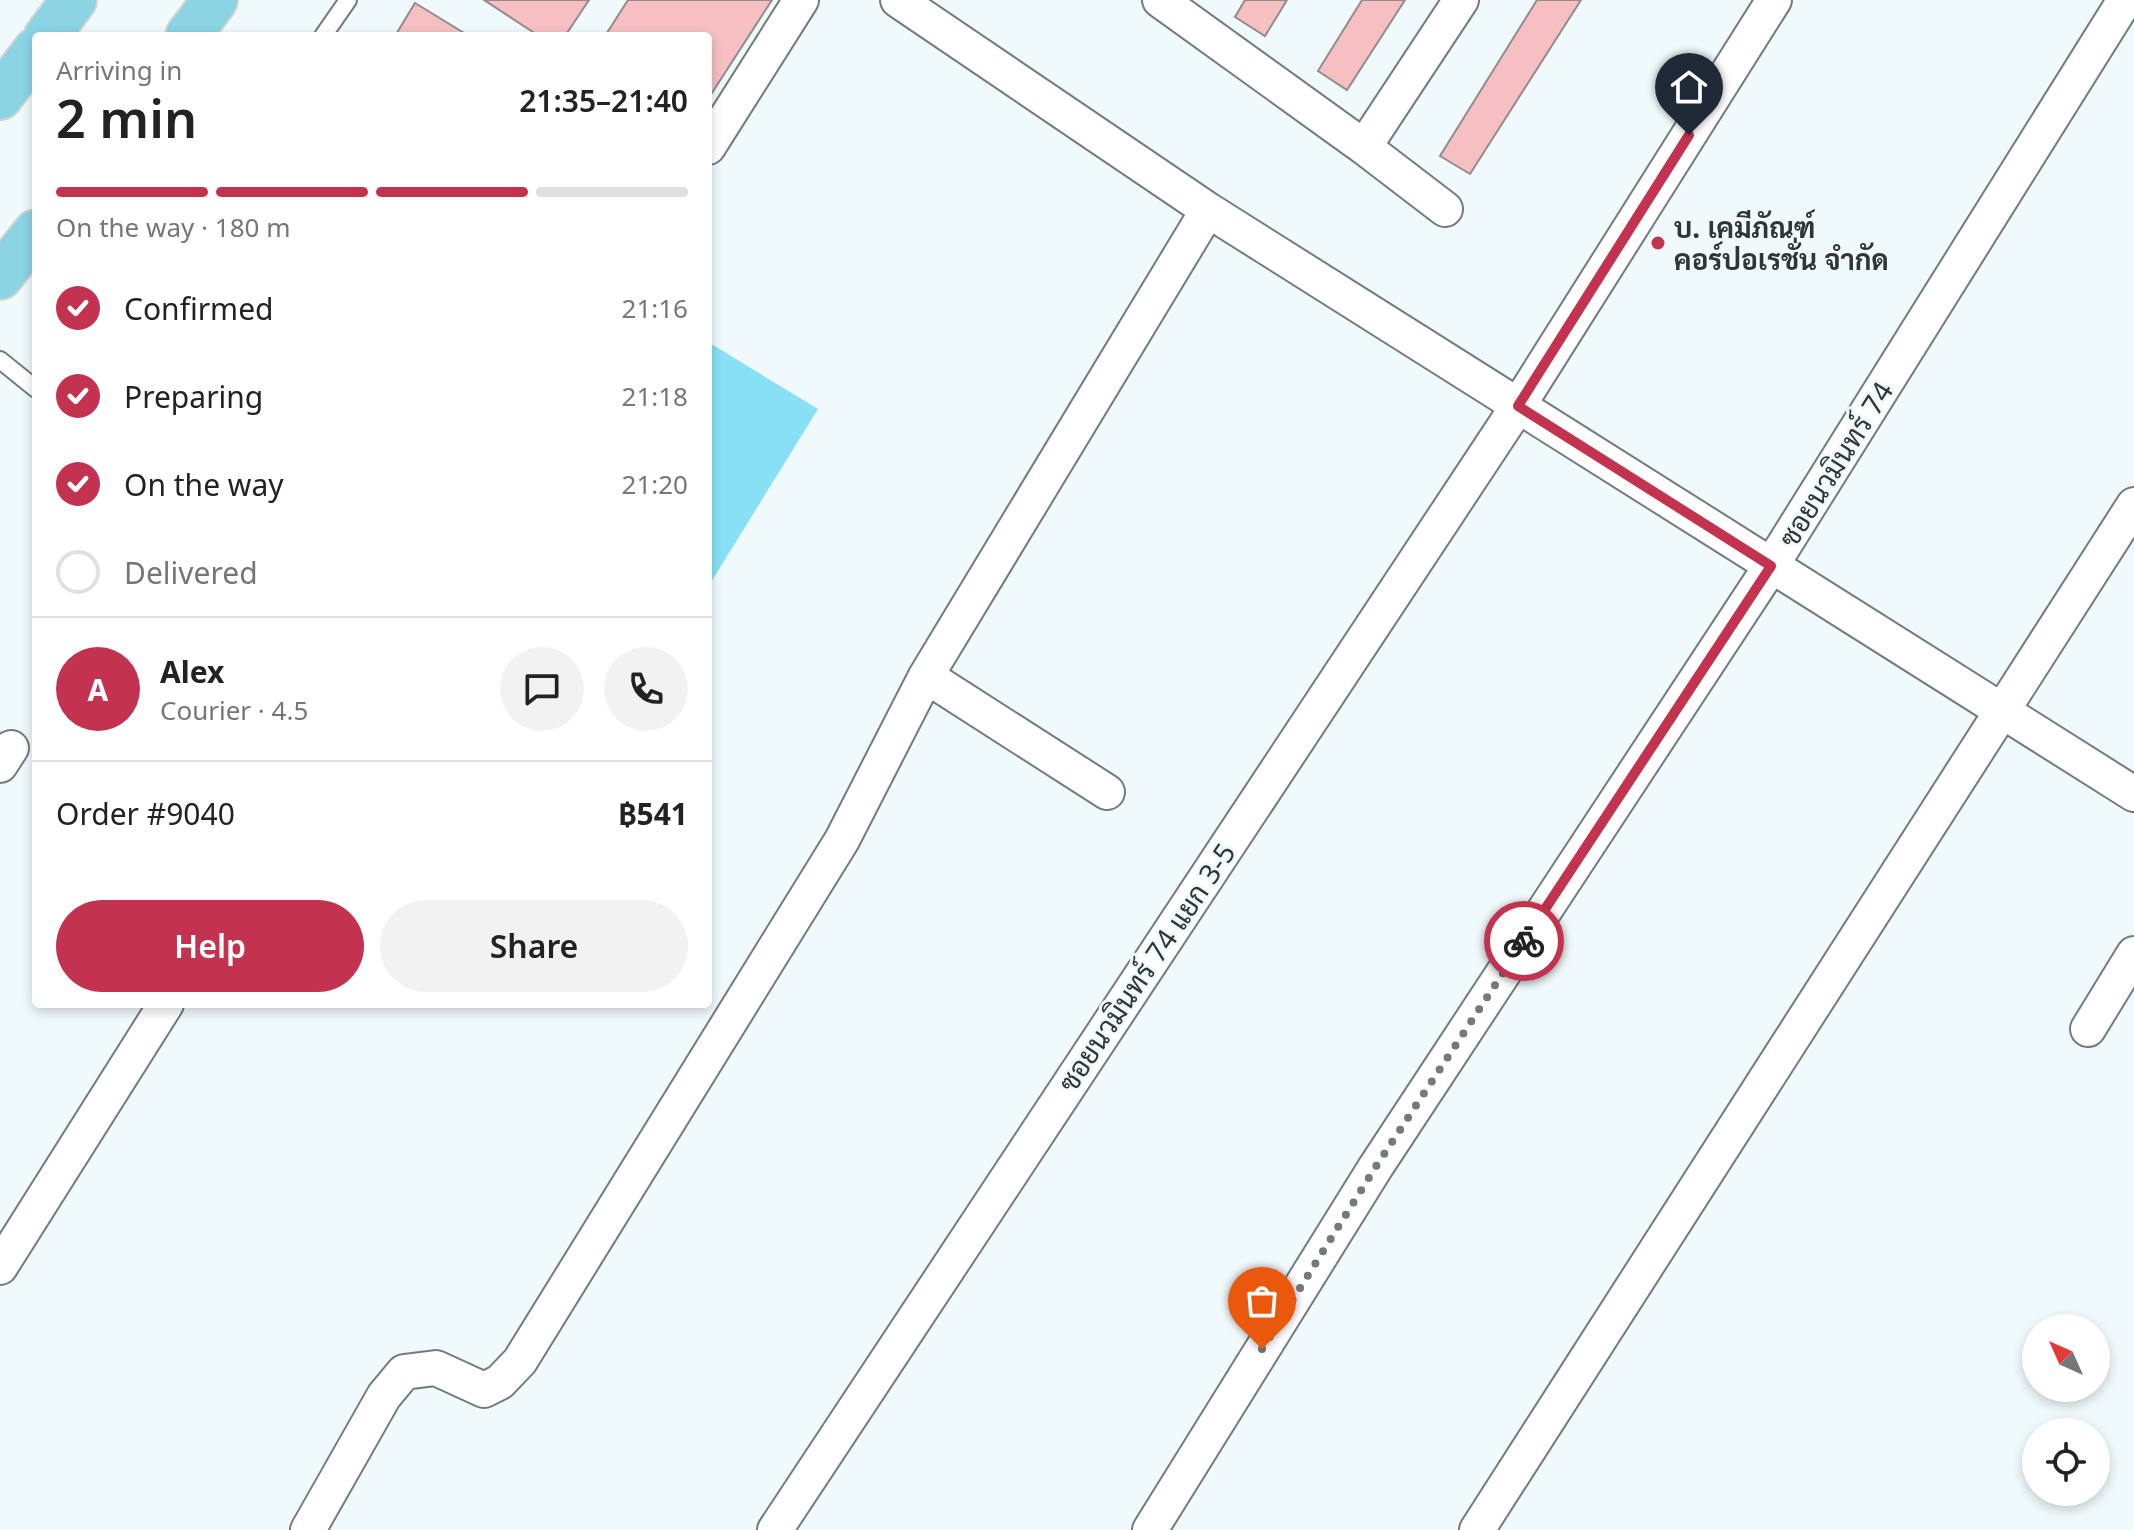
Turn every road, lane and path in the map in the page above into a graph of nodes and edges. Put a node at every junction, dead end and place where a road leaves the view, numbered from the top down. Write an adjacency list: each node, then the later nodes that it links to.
1 (74, 0): 10 (main road)
2 (215, 0): 11 (main road)
3 (348, 0): 12 (lane)
4 (801, 0): 15 (street)
5 (898, 0): 18 (street)
6 (1461, 0): 16 (street)
7 (1774, 0): 23 (street, ซอยนวมินทร์ 74 แยก 3-5)
8 (2125, 0): 25 (street, ซอยนวมินทร์ 74)
9 (1166, 2): 16 (street)
10 (50, 32)
11 (191, 32)
12 (326, 32)
13 (32, 55): 14 (main road)
14 (0, 97)
15 (712, 141)
16 (1364, 147): 17 (street)
17 (1445, 209)
18 (1208, 210): 23 (street); 26 (street)
19 (32, 237): 20 (main road)
20 (0, 277)
21 (0, 360): 22 (lane)
22 (32, 386)
23 (1518, 406): 25 (street); 35 (street, ซอยนวมินทร์ 74 แยก 3-5)
24 (2134, 505): 27 (street)
25 (1771, 566): 27 (street); 36 (street, ซอยนวมินทร์ 74)
26 (926, 676): 28 (street); 34 (street)
27 (2003, 712): 29 (street); 37 (street)
28 (1107, 792)
29 (2134, 794)
30 (2134, 954): 32 (street)
31 (163, 1008): 33 (street)
32 (2088, 1029)
33 (0, 1267)
34 (308, 1530)
35 (775, 1530)
36 (1150, 1530)
37 (1477, 1530)

